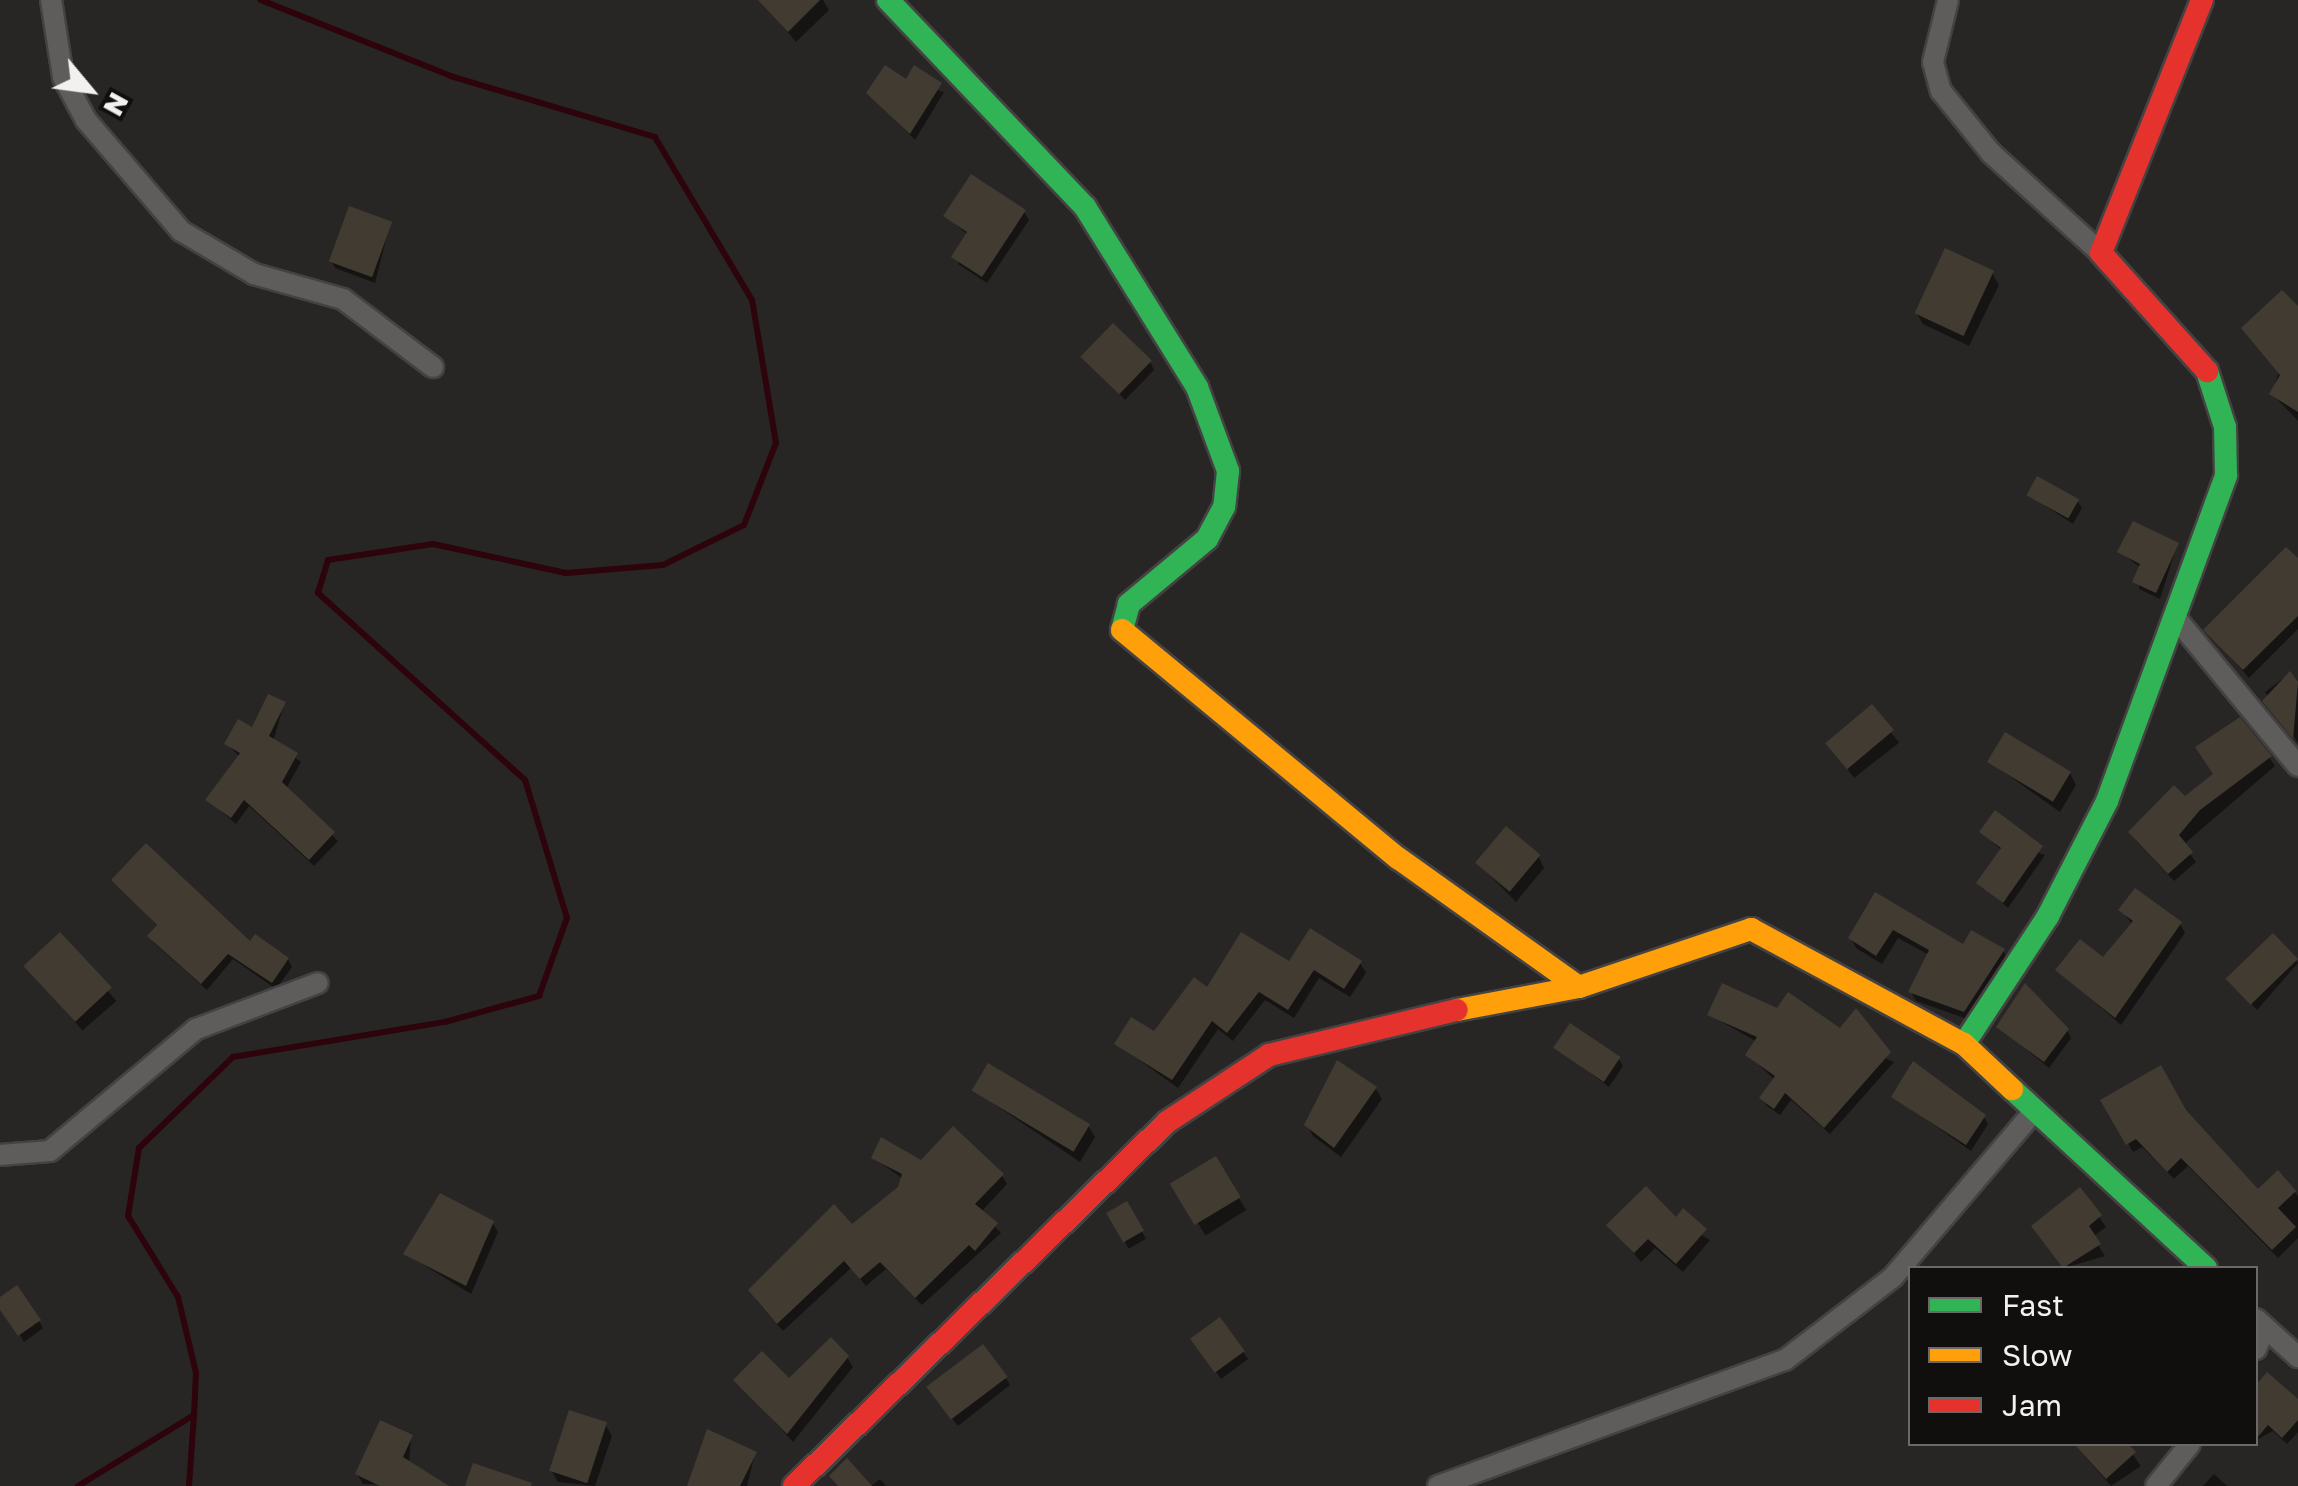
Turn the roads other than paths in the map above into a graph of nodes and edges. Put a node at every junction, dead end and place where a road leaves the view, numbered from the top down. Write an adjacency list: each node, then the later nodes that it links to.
1 (51, 0): 6 (street)
2 (888, 0): 10 (street)
3 (1948, 0): 5 (street)
4 (2202, 0): 5 (street)
5 (2101, 253): 7 (street)
6 (433, 367)
7 (2176, 617): 8 (street); 11 (street)
8 (2298, 766)
9 (318, 984): 13 (street)
10 (1579, 986): 11 (street); 18 (street)
11 (1964, 1044): 12 (street)
12 (2035, 1110): 14 (street); 19 (street)
13 (0, 1155)
14 (2204, 1266)
15 (2260, 1324): 16 (street)
16 (2298, 1357)
17 (2188, 1446): 20 (street)
18 (794, 1486)
19 (1438, 1486)
20 (2156, 1486)

